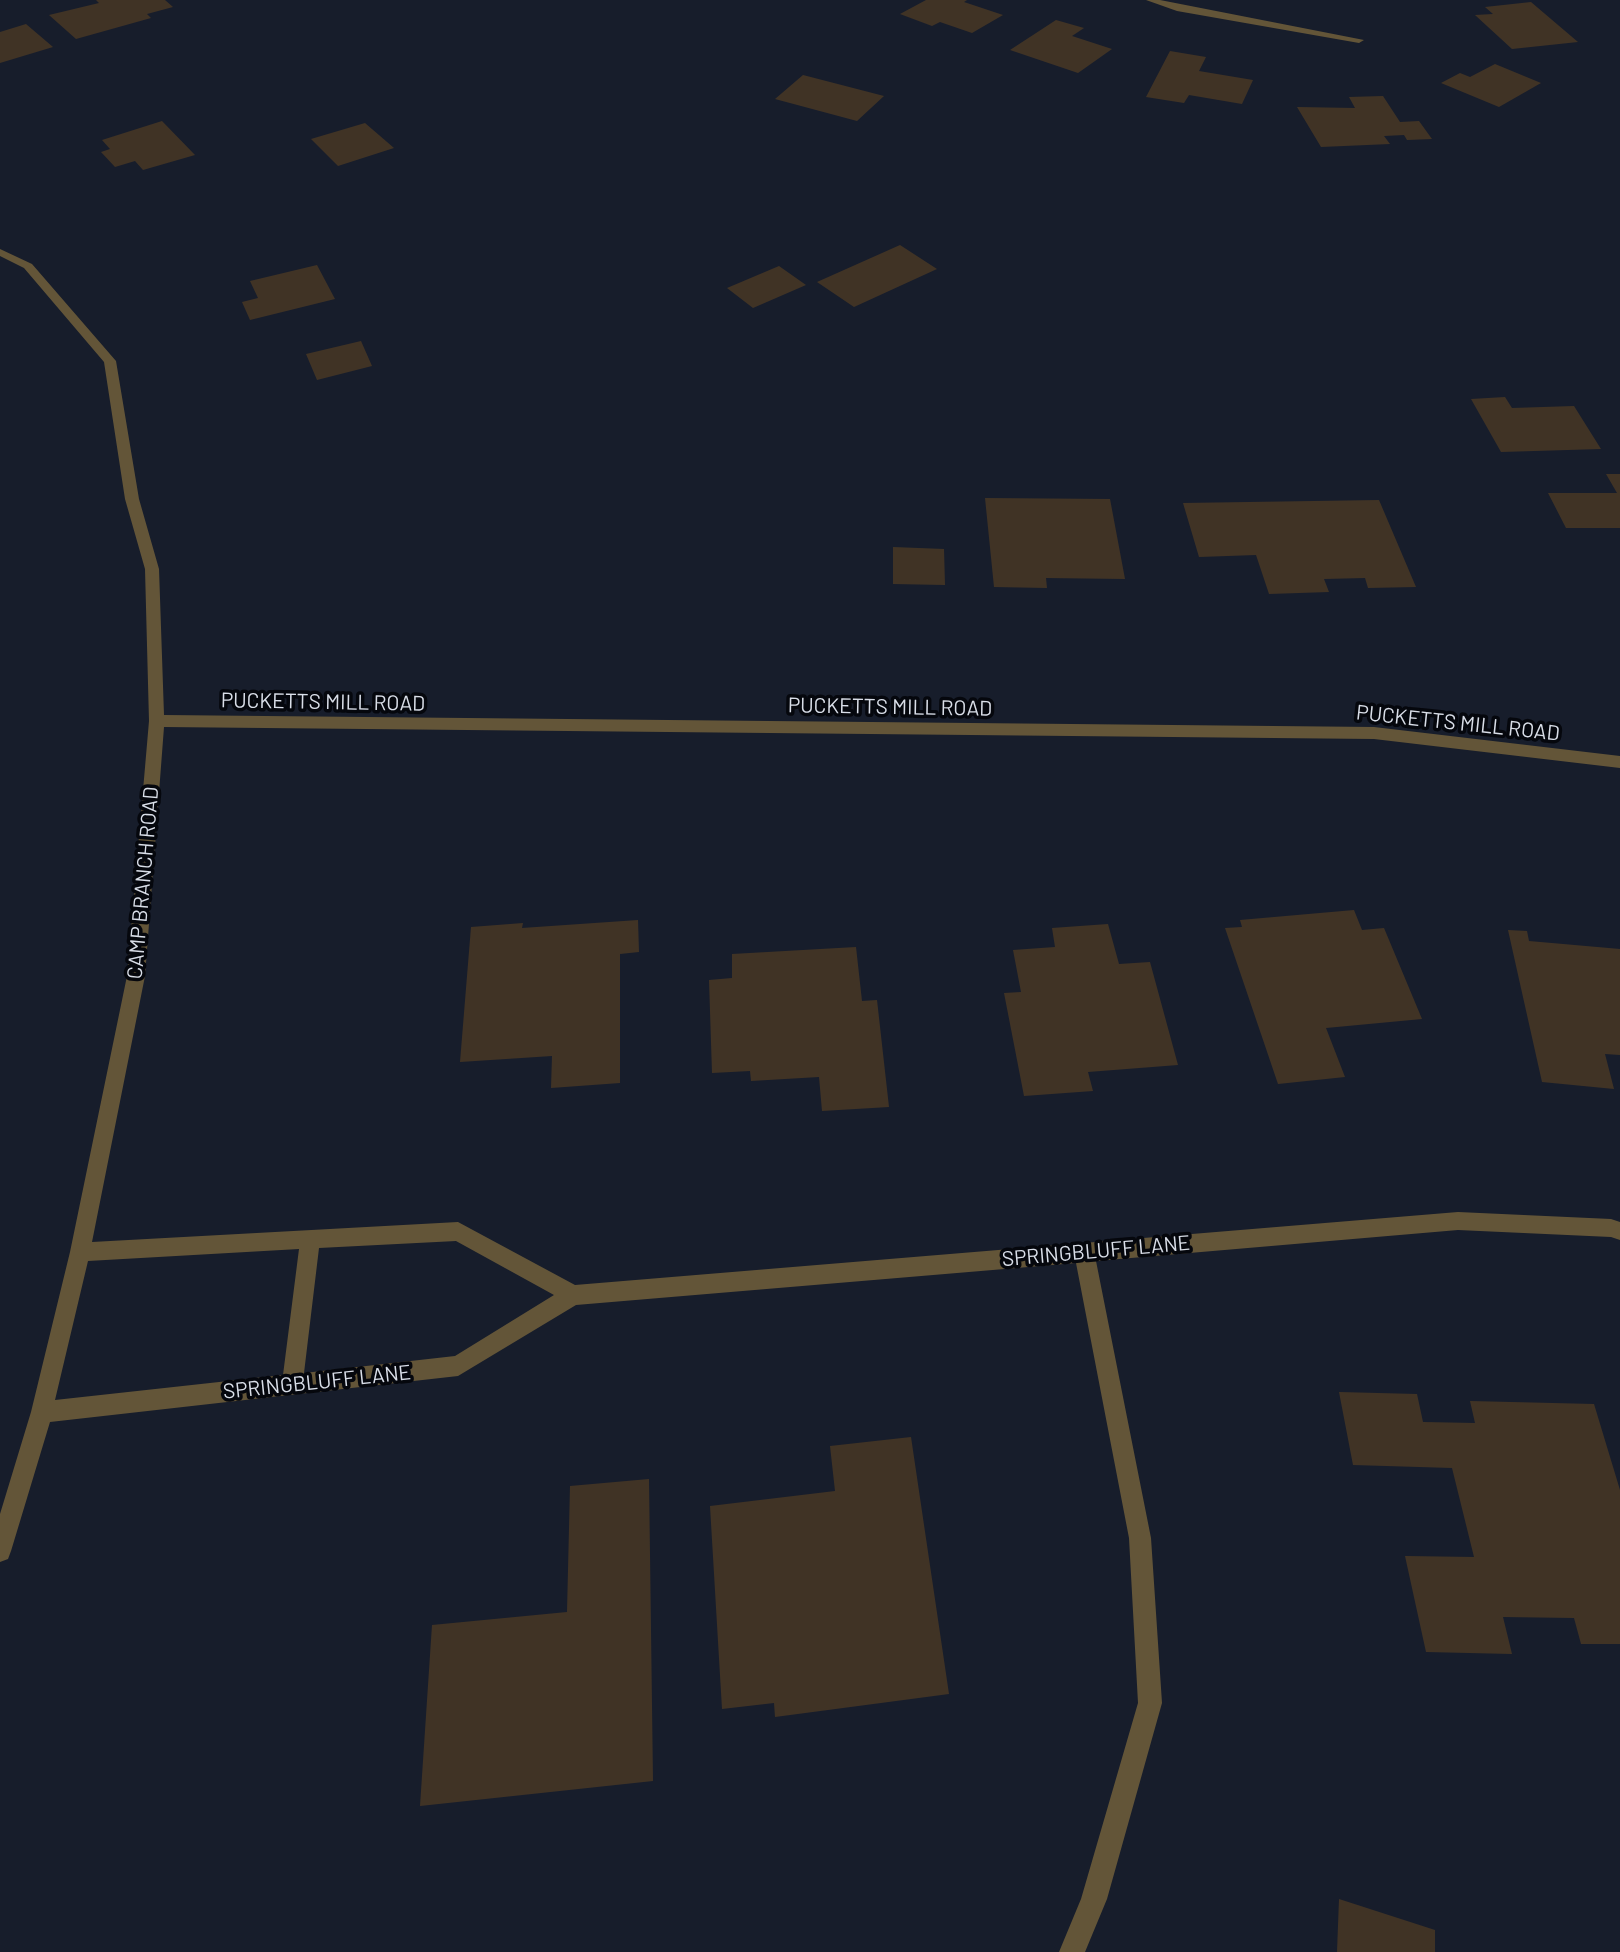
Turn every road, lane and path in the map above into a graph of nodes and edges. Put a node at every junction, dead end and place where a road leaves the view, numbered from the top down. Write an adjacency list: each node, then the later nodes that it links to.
1 (1150, 0): 2 (street)
2 (1359, 40)
3 (0, 252): 4 (street, CAMP BRANCH ROAD)
4 (158, 721): 5 (street, PUCKETTS MILL ROAD); 8 (street, CAMP BRANCH ROAD)
5 (1620, 762)
6 (1620, 1231): 9 (street, SPRINGBLUFF LANE)
7 (310, 1239): 8 (street); 10 (street); 11 (street)
8 (80, 1252): 12 (street, CAMP BRANCH ROAD)
9 (1084, 1252): 10 (street, SPRINGBLUFF LANE); 14 (street)
10 (573, 1295): 11 (street, SPRINGBLUFF LANE)
11 (292, 1384): 12 (street, SPRINGBLUFF LANE)
12 (42, 1412): 13 (street, CAMP BRANCH ROAD)
13 (0, 1551)
14 (1072, 1952)

